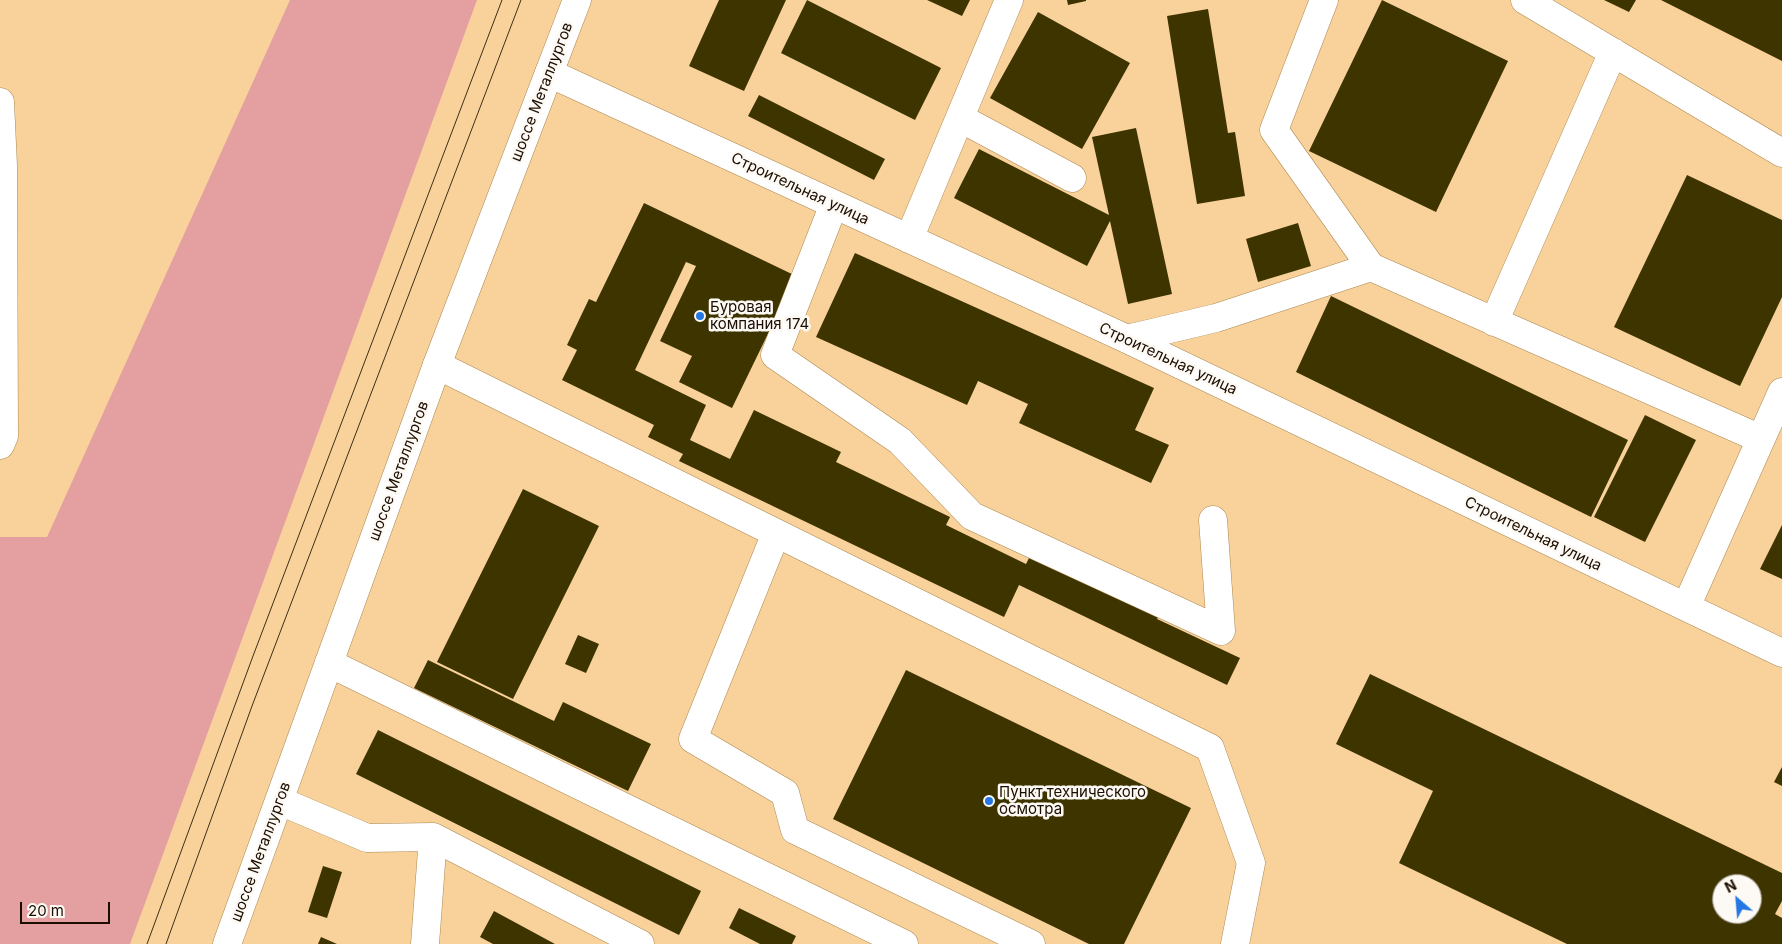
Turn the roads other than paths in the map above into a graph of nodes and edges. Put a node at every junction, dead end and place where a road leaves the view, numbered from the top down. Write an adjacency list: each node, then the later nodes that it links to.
1 (577, 0): 6 (street, шоссе Металлургов)
2 (1009, 0): 8 (street)
3 (1324, 0): 13 (street)
4 (1525, 0): 5 (street)
5 (1612, 52): 9 (street); 14 (street)
6 (549, 74): 11 (street, Строительная улица); 16 (street, шоссе Металлургов)
7 (0, 102): 19 (street)
8 (960, 118): 10 (street); 12 (street)
9 (1782, 153)
10 (1072, 178)
11 (834, 204): 12 (street, Строительная улица); 20 (street)
12 (910, 239): 15 (street, Строительная улица)
13 (1371, 267): 14 (street); 15 (street)
14 (1494, 322): 18 (street)
15 (1127, 339): 22 (street, Строительная улица)
16 (437, 365): 21 (street); 24 (street, шоссе Металлургов)
17 (1782, 392): 18 (street)
18 (1761, 439): 22 (street)
19 (0, 445)
20 (1212, 520)
21 (776, 533): 31 (street); 32 (street)
22 (1686, 607): 23 (street, Строительная улица)
23 (1782, 653)
24 (329, 663): 25 (street, шоссе Металлургов); 30 (street)
25 (280, 801): 26 (street); 27 (street, шоссе Металлургов)
26 (433, 837): 28 (street); 29 (street)
27 (227, 944)
28 (425, 944)
29 (640, 944)
30 (904, 944)
31 (1031, 944)
32 (1235, 944)

